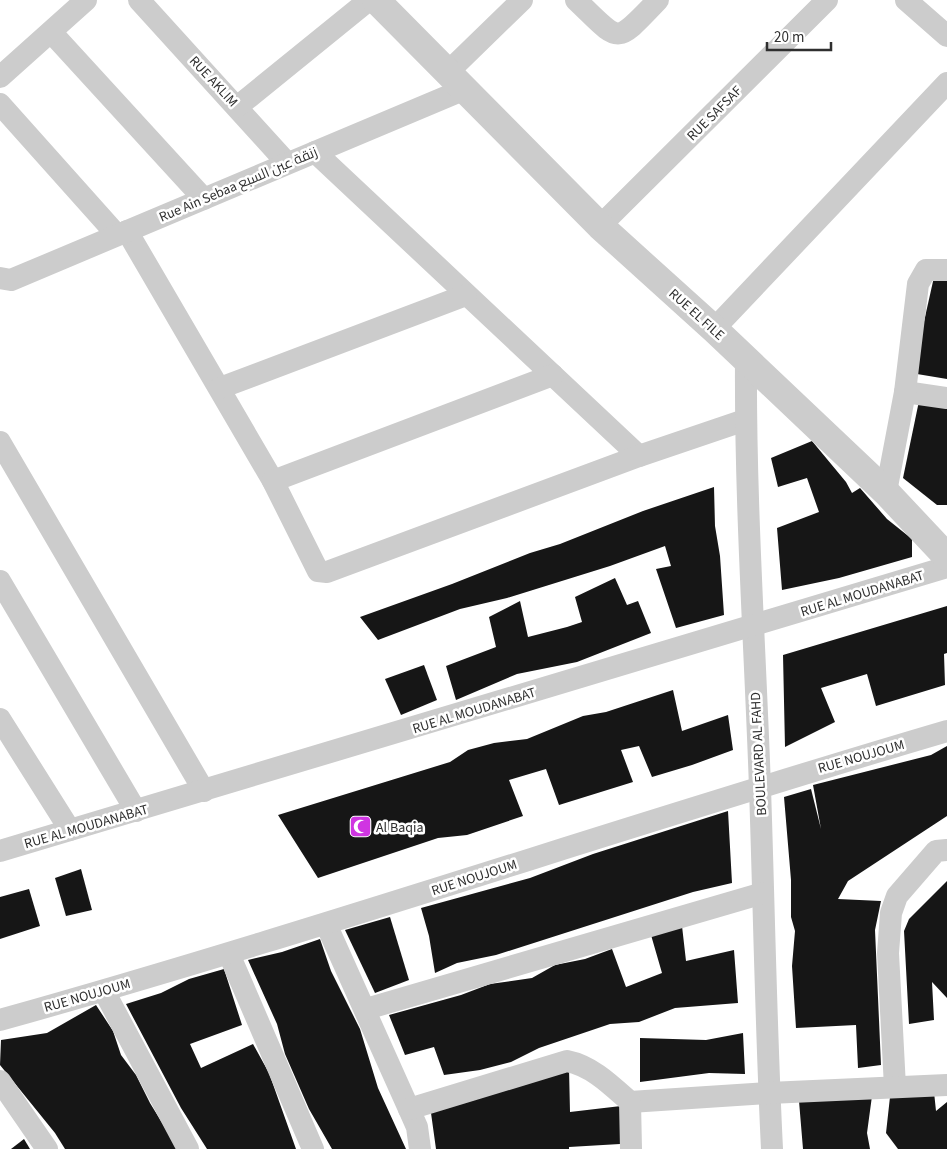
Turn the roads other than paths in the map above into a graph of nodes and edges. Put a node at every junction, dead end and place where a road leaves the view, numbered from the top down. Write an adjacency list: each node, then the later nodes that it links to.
1 (86, 0): 10 (street)
2 (139, 0): 16 (street, RUE AKLIM)
3 (369, 0): 16 (street)
4 (376, 0): 13 (street, RUE EL FILE)
5 (522, 0): 13 (street, Rue Ain Sebaa زنقة عين السبع)
6 (576, 0): 7 (street)
7 (658, 0)
8 (827, 0): 20 (street, RUE SAFSAF)
9 (906, 0): 11 (street)
10 (50, 32): 12 (street); 19 (street)
11 (947, 36)
12 (0, 77)
13 (457, 80): 17 (street, Rue Ain Sebaa زنقة عين السبع); 20 (street, RUE EL FILE)
14 (947, 83): 25 (street)
15 (0, 104): 21 (street)
16 (237, 106): 18 (street, RUE AKLIM)
17 (315, 152): 18 (street, Rue Ain Sebaa زنقة عين السبع); 24 (street)
18 (287, 163): 19 (street, Rue Ain Sebaa زنقة عين السبع)
19 (204, 199): 21 (street, Rue Ain Sebaa زنقة عين السبع)
20 (600, 226): 25 (street, RUE EL FILE)
21 (122, 233): 23 (street, Rue Ain Sebaa زنقة عين السبع); 28 (street)
22 (947, 270): 29 (street)
23 (6, 279)
24 (466, 295): 27 (street); 28 (street)
25 (714, 329): 26 (street, RUE EL FILE)
26 (746, 359): 31 (street, BOULEVARD AL FAHD); 35 (street, RUE EL FILE)
27 (554, 375): 33 (street); 34 (street)
28 (220, 388): 34 (street)
29 (905, 392): 30 (street); 35 (street)
30 (947, 398)
31 (745, 420): 33 (street); 38 (street, BOULEVARD AL FAHD)
32 (0, 442): 42 (street)
33 (639, 456): 34 (street)
34 (273, 481)
35 (886, 492): 36 (street, RUE EL FILE)
36 (944, 553): 38 (street, RUE AL MOUDANABAT)
37 (0, 582): 43 (street)
38 (752, 627): 41 (street, BOULEVARD AL FAHD); 42 (street, RUE AL MOUDANABAT)
39 (0, 718): 44 (street)
40 (947, 731): 41 (street, RUE NOUJOUM)
41 (760, 786): 47 (street, BOULEVARD AL FAHD); 48 (street, RUE NOUJOUM)
42 (204, 791): 43 (street, RUE AL MOUDANABAT)
43 (136, 811): 44 (street, RUE AL MOUDANABAT)
44 (70, 830): 46 (street, RUE AL MOUDANABAT)
45 (947, 850): 55 (street)
46 (0, 851)
47 (763, 894): 51 (street); 56 (street, BOULEVARD AL FAHD)
48 (326, 924): 49 (street, RUE NOUJOUM); 51 (street)
49 (229, 954): 50 (street, RUE NOUJOUM); 61 (street)
50 (104, 991): 52 (street, RUE NOUJOUM); 60 (street)
51 (366, 1009): 58 (street)
52 (0, 1020)
53 (0, 1081): 59 (street)
54 (947, 1085): 55 (street)
55 (895, 1088): 56 (street)
56 (769, 1093): 57 (street); 64 (street, BOULEVARD AL FAHD)
57 (630, 1102): 58 (street); 63 (street)
58 (409, 1109): 62 (street)
59 (47, 1149)
60 (188, 1149)
61 (313, 1149)
62 (420, 1149)
63 (631, 1149)
64 (772, 1149)

